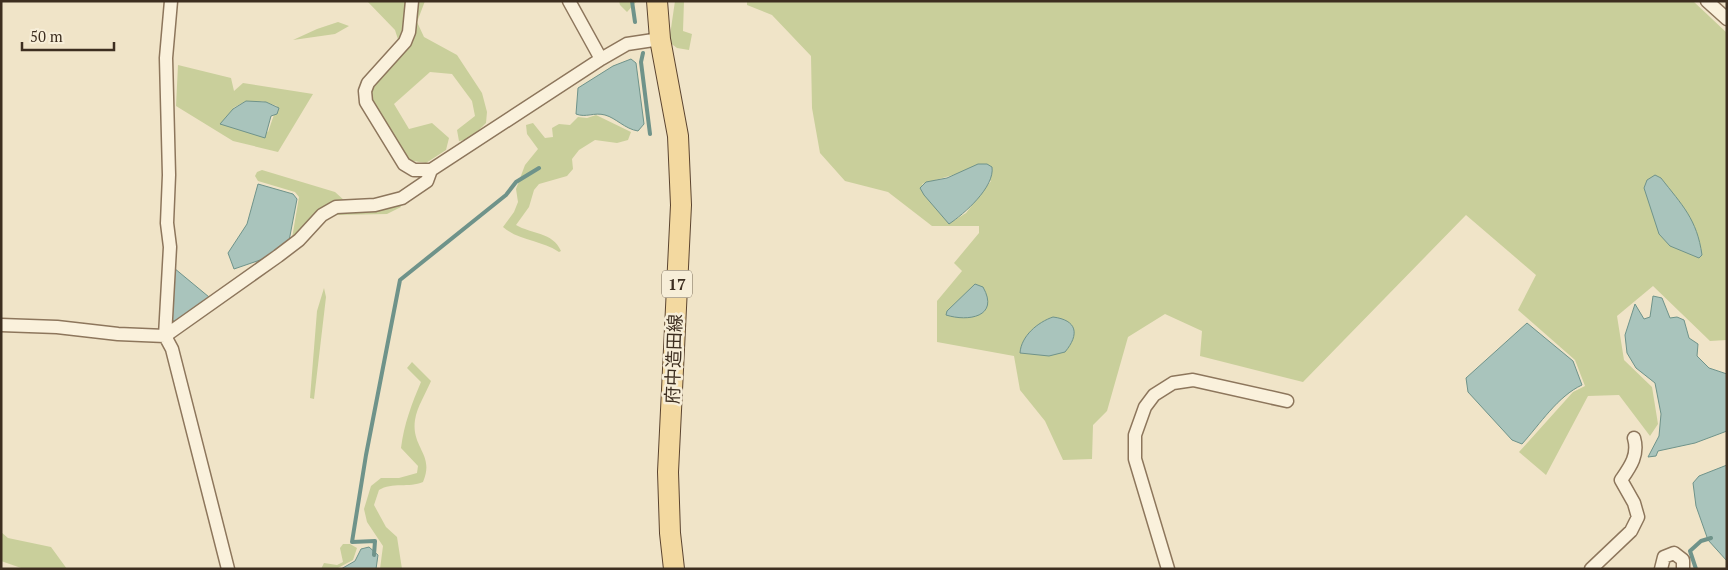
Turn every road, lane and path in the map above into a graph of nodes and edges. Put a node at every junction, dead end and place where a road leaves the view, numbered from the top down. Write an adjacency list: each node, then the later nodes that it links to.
1 (171, 1): 11 (street)
2 (412, 1): 9 (street)
3 (569, 1): 8 (street)
4 (657, 1): 7 (main road, 府中造田線 / 17)
5 (1707, 1): 6 (street)
6 (1727, 19)
7 (660, 39): 8 (street); 15 (main road, 府中造田線 / 17)
8 (601, 59): 9 (street)
9 (430, 170): 11 (street)
10 (1, 325): 11 (street)
11 (165, 336): 14 (street)
12 (1287, 401): 16 (street)
13 (1634, 438): 17 (street)
14 (228, 569)
15 (674, 569)
16 (1168, 569)
17 (1591, 569)
18 (1662, 569): 19 (street)
19 (1683, 569)

